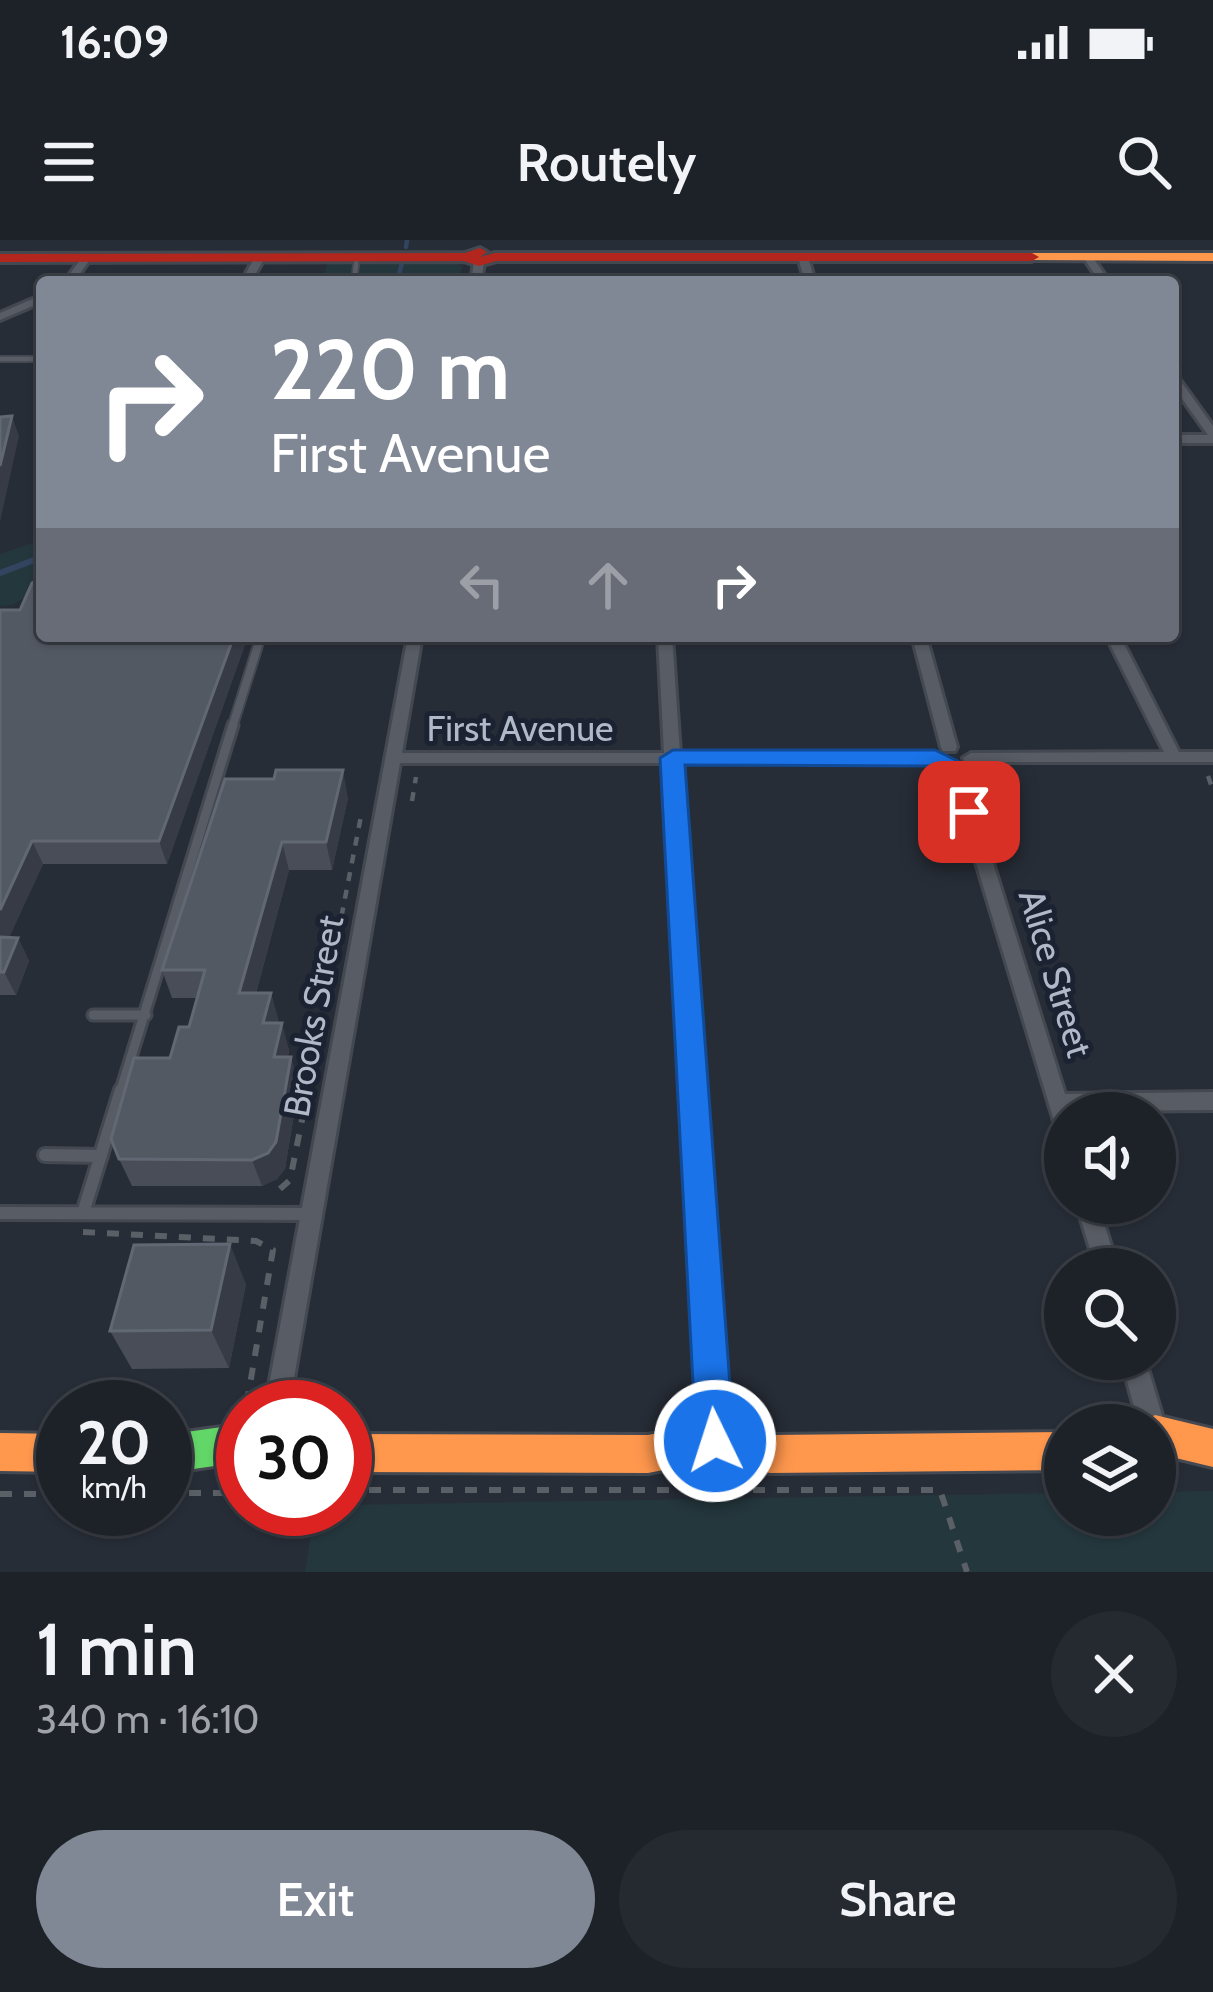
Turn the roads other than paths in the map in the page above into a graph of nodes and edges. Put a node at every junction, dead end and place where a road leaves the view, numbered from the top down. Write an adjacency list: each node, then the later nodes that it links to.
1 (1213, 256): 3 (street)
2 (86, 257): 4 (street); 6 (street); 9 (street)
3 (1088, 257): 8 (street); 10 (street)
4 (0, 258)
5 (480, 258): 7 (street); 8 (street)
6 (253, 270): 7 (street)
7 (355, 270)
8 (806, 270)
9 (73, 276)
10 (1101, 276)
11 (36, 301): 12 (street)
12 (0, 317)
13 (0, 359): 14 (lane)
14 (36, 359)
15 (1179, 387): 16 (street)
16 (1213, 436): 17 (street)
17 (1179, 439)
18 (259, 642): 30 (lane)
19 (414, 642): 24 (street, Brooks Street)
20 (665, 642): 25 (street)
21 (920, 642): 23 (street)
22 (1116, 642): 26 (street)
23 (942, 752): 25 (street, First Avenue); 27 (street)
24 (393, 758): 25 (street, First Avenue); 38 (street, Brooks Street)
25 (673, 758): 41 (street)
26 (1174, 758): 27 (street); 28 (street)
27 (963, 764): 31 (street, Alice Street)
28 (1212, 764)
29 (93, 1015): 30 (lane)
30 (146, 1016): 35 (lane)
31 (1055, 1092)
32 (1176, 1101): 33 (street)
33 (1213, 1101)
34 (45, 1155): 35 (lane)
35 (101, 1156): 37 (lane)
36 (0, 1213): 37 (lane)
37 (83, 1213): 38 (lane)
38 (311, 1214): 39 (street, Brooks Street)
39 (282, 1380)
40 (1176, 1439): 42 (street)
41 (715, 1441): 43 (street); 46 (street)
42 (1213, 1448)
43 (1044, 1451)
44 (0, 1452): 45 (street)
45 (36, 1453)
46 (372, 1453)

